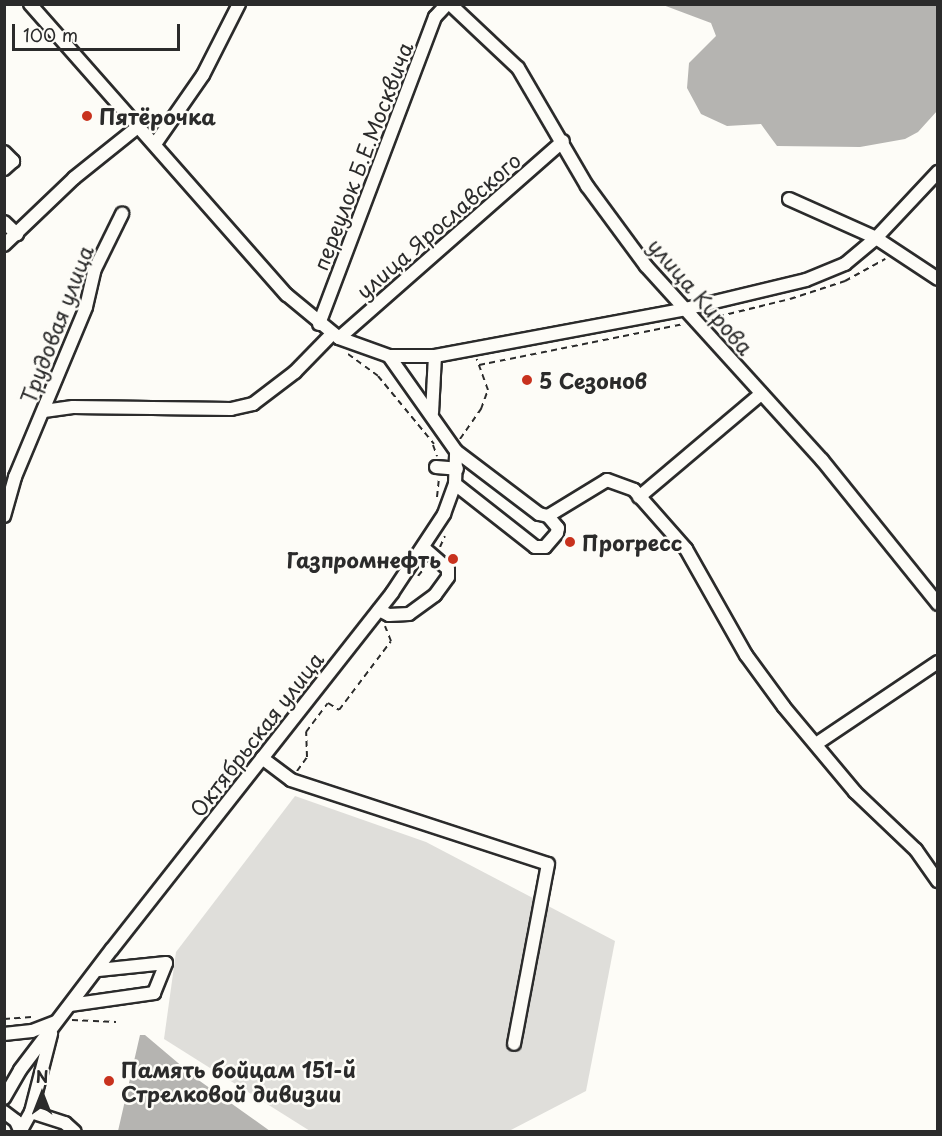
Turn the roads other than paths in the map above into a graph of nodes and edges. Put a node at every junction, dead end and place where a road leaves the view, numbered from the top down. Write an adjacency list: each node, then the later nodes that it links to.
1 (30, 4): 4 (street)
2 (449, 4): 5 (street, улица Кирова); 18 (street, переулок Б.Е.Москвича)
3 (233, 8): 6 (street)
4 (139, 126): 6 (street); 13 (street)
5 (563, 141): 17 (street, улица Кирова); 19 (street, улица Ярославского)
6 (155, 144): 18 (street)
7 (4, 152): 8 (street)
8 (4, 169)
9 (938, 172): 14 (street)
10 (789, 199): 14 (street)
11 (123, 214): 23 (street, Трудовая улица)
12 (4, 222): 13 (street)
13 (17, 234): 15 (street)
14 (876, 238): 16 (street); 17 (street)
15 (4, 245)
16 (938, 279)
17 (685, 309): 21 (street); 22 (street, улица Кирова)
18 (319, 324): 19 (street)
19 (335, 336): 20 (street); 23 (street, улица Ярославского)
20 (389, 356): 21 (street); 24 (street)
21 (435, 356): 24 (street)
22 (761, 394): 30 (street); 34 (street, улица Кирова)
23 (44, 411): 28 (street, Трудовая улица)
24 (432, 413): 25 (street)
25 (456, 443): 27 (street, Октябрьская улица); 32 (street)
26 (436, 467): 27 (street)
27 (457, 469): 29 (street, Октябрьская улица)
28 (10, 475): 31 (street, Трудовая улица)
29 (455, 484): 32 (street); 33 (street, Октябрьская улица)
30 (639, 497): 32 (street); 37 (street)
31 (4, 516)
32 (548, 516)
33 (423, 548): 35 (street, Октябрьская улица); 35 (street)
34 (938, 604)
35 (379, 610): 38 (street, Октябрьская улица)
36 (938, 662): 37 (street)
37 (816, 744): 39 (street)
38 (262, 758): 40 (street, Октябрьская улица); 44 (street)
39 (938, 881)
40 (98, 970): 41 (street, Октябрьская улица); 41 (street)
41 (70, 1005): 42 (street, Октябрьская улица)
42 (58, 1021): 43 (street); 45 (street, Октябрьская улица); 48 (street, Октябрьская улица)
43 (4, 1034)
44 (514, 1044)
45 (20, 1070): 46 (street, Октябрьская улица); 47 (street, Октябрьская улица)
46 (4, 1079)
47 (4, 1098)
48 (31, 1112): 50 (street, Октябрьская улица); 51 (street)
49 (7, 1115): 50 (street)
50 (21, 1131)
51 (75, 1131)

